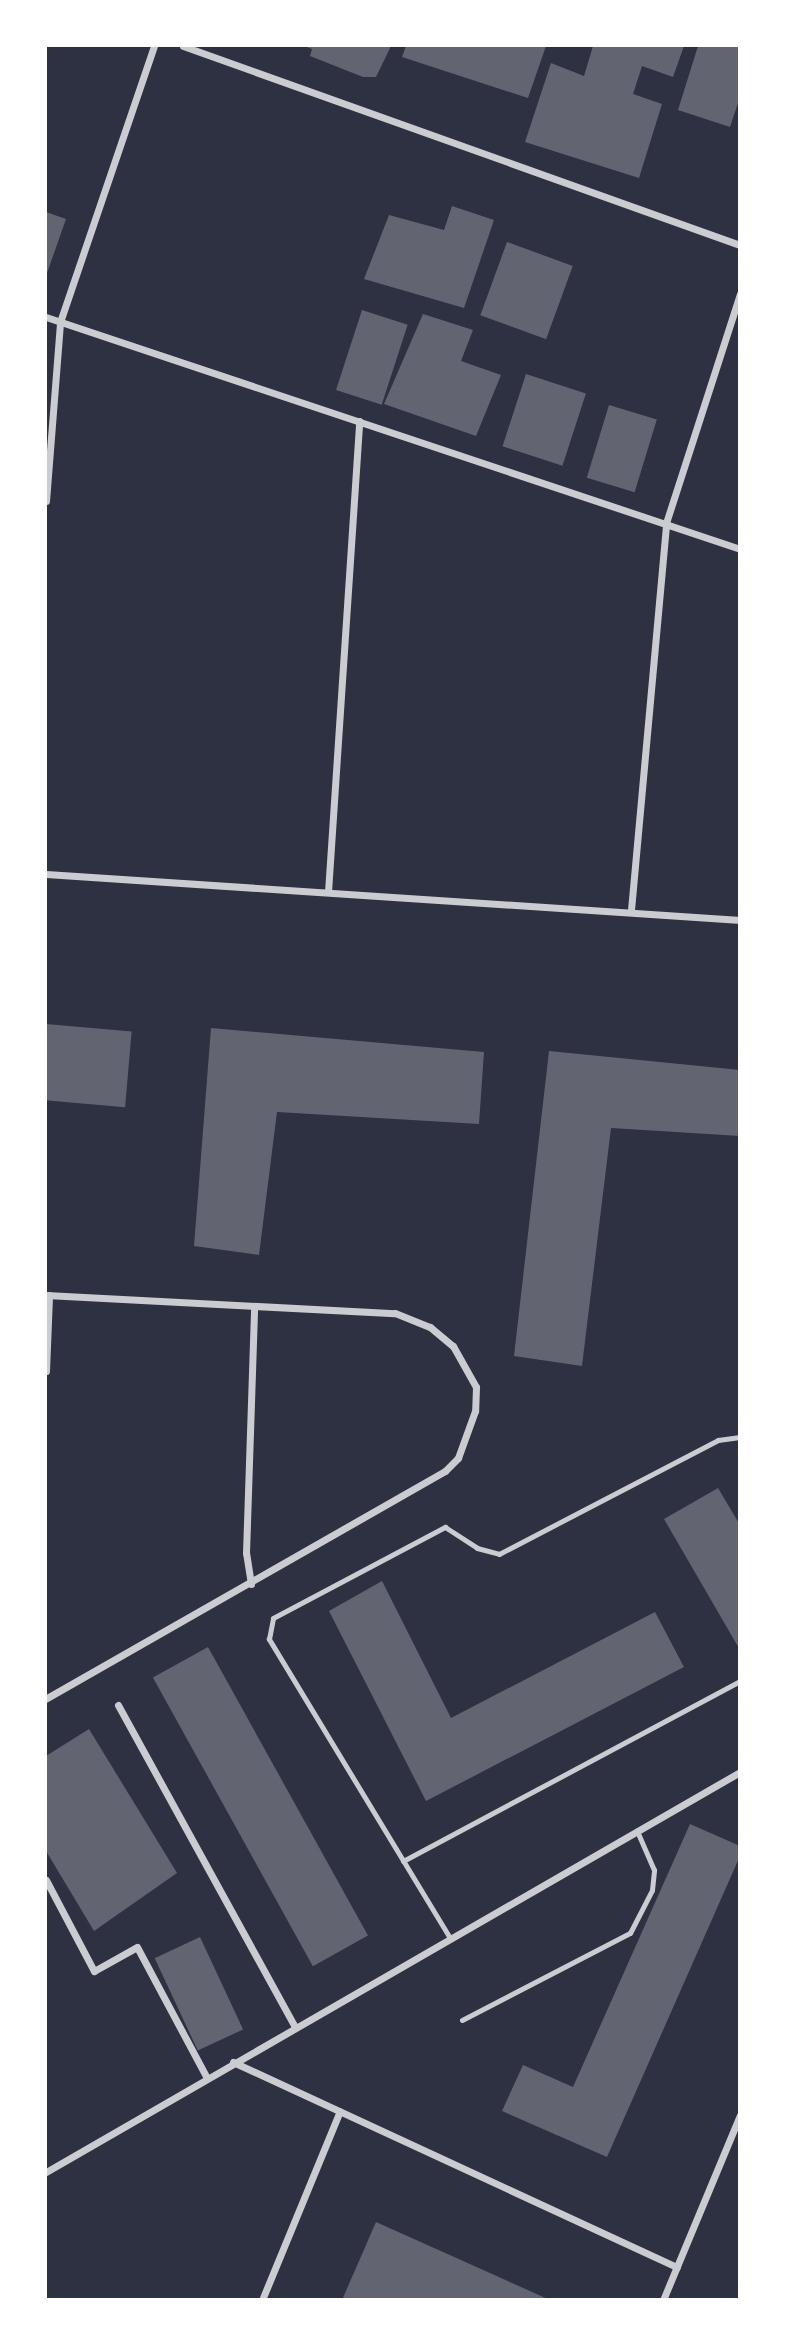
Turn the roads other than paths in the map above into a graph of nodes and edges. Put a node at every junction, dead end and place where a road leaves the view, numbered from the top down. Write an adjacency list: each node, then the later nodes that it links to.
1 (154, 46): 6 (street)
2 (183, 46): 3 (street)
3 (740, 245)
4 (740, 294): 9 (street)
5 (46, 317): 6 (street)
6 (60, 322): 7 (street); 8 (street)
7 (359, 421): 9 (street); 12 (street)
8 (46, 501)
9 (667, 523): 10 (street); 13 (street)
10 (740, 549)
11 (46, 874): 12 (street)
12 (328, 892): 13 (street)
13 (631, 910): 14 (street)
14 (740, 920)
15 (47, 1295): 16 (street); 17 (street)
16 (254, 1307): 19 (street); 19 (street)
17 (46, 1371)
18 (740, 1437): 25 (lane)
19 (251, 1584): 21 (street)
20 (740, 1681): 25 (lane)
21 (46, 1699)
22 (118, 1705): 29 (street)
23 (740, 1772): 24 (street)
24 (636, 1832): 27 (street); 28 (lane)
25 (403, 1861): 27 (lane)
26 (46, 1880): 31 (street)
27 (450, 1938): 29 (street)
28 (462, 2020)
29 (295, 2027): 30 (street)
30 (233, 2062): 31 (street); 32 (street)
31 (206, 2078): 34 (street)
32 (340, 2111): 35 (street); 36 (street)
33 (740, 2115): 35 (street)
34 (46, 2172)
35 (677, 2267): 37 (street)
36 (262, 2300)
37 (663, 2300)

